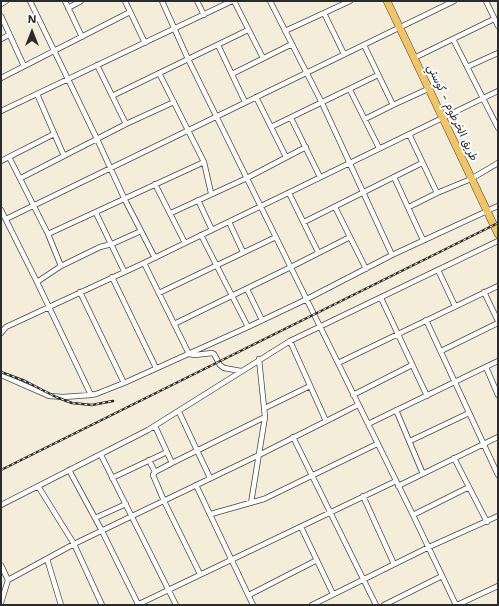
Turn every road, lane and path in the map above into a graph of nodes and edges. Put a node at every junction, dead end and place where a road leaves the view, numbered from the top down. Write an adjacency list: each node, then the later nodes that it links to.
1 (6, 1): 14 (street)
2 (30, 1): 34 (street)
3 (64, 1): 15 (street)
4 (81, 1): 15 (street)
5 (125, 1): 16 (street)
6 (162, 1): 23 (street)
7 (197, 1): 18 (street)
8 (233, 1): 18 (street); 24 (street)
9 (270, 1): 25 (street)
10 (350, 1): 17 (street)
11 (387, 1): 22 (highway, طريق الخرطوم - كوستي)
12 (454, 1): 22 (street)
13 (486, 1): 20 (street)
14 (1, 4)
15 (68, 8): 27 (street)
16 (130, 12): 27 (street); 30 (street)
17 (324, 13): 25 (street); 36 (street)
18 (204, 15): 23 (street)
19 (1, 16): 26 (street)
20 (494, 19): 21 (street); 29 (street)
21 (498, 26)
22 (400, 27): 33 (street); 38 (highway, طريق الخرطوم - كوستي)
23 (175, 28): 30 (street); 39 (street)
24 (248, 30): 32 (street); 37 (street)
25 (285, 31): 31 (street)
26 (9, 35): 28 (street); 41 (street)
27 (82, 37): 34 (street)
28 (1, 39)
29 (453, 39): 38 (street); 42 (street)
30 (145, 42): 40 (street)
31 (292, 44): 37 (street); 43 (street)
32 (218, 45): 39 (street); 45 (street)
33 (364, 45): 36 (street); 46 (street)
34 (54, 51): 41 (street); 48 (street)
35 (498, 53): 42 (street)
36 (344, 54): 43 (street)
37 (263, 58): 45 (street)
38 (414, 58): 49 (highway, طريق الخرطوم - كوستي)
39 (188, 59): 44 (street); 61 (street)
40 (97, 65): 48 (street); 53 (street)
41 (24, 66): 47 (street)
42 (467, 67): 55 (street)
43 (307, 72): 54 (street); 58 (street)
44 (159, 73): 53 (street); 56 (street)
45 (232, 74): 57 (street)
46 (378, 76): 50 (street); 59 (street)
47 (1, 78)
48 (67, 79): 52 (street); 71 (street)
49 (428, 89): 59 (street); 63 (highway, طريق الخرطوم - كوستي)
50 (350, 90): 58 (street); 64 (street)
51 (498, 91): 55 (street)
52 (36, 94): 60 (street); 69 (street)
53 (112, 96): 65 (street)
54 (256, 97): 57 (street); 66 (street)
55 (483, 98): 63 (street); 67 (street)
56 (174, 102): 65 (street); 68 (street)
57 (245, 102): 61 (street)
58 (322, 103): 62 (street); 79 (street)
59 (393, 105): 64 (street)
60 (1, 111)
61 (217, 116): 68 (street); 86 (street)
62 (291, 118): 66 (street); 72 (street)
63 (442, 118): 70 (street); 87 (highway, طريق الخرطوم - كوستي)
64 (365, 119): 73 (street)
65 (126, 124): 71 (street)
66 (271, 127): 76 (street)
67 (498, 128)
68 (188, 130): 78 (street); 82 (street)
69 (54, 134): 74 (street); 75 (street)
70 (409, 134): 73 (street); 80 (street)
71 (97, 139): 74 (street); 82 (street)
72 (306, 147): 76 (street); 83 (street)
73 (380, 148): 79 (street)
74 (64, 156): 85 (street)
75 (10, 157): 77 (street); 85 (street)
76 (286, 157): 86 (street)
77 (1, 161)
78 (204, 162): 88 (street); 89 (street)
79 (350, 163): 83 (street); 91 (street)
80 (422, 163): 84 (street); 92 (street)
81 (498, 163): 87 (street)
82 (110, 168): 93 (street); 95 (street)
83 (320, 177): 90 (street)
84 (394, 177): 91 (street); 99 (street)
85 (21, 178): 95 (street)
86 (247, 178): 89 (street); 96 (street)
87 (471, 179): 92 (street); 101 (highway, طريق الخرطوم - كوستي)
88 (156, 184): 93 (street); 103 (street)
89 (211, 193): 94 (street)
90 (289, 193): 96 (street); 106 (street)
91 (363, 193): 97 (street); 120 (street)
92 (437, 193): 99 (street)
93 (125, 200): 102 (street); 108 (street)
94 (198, 200): 103 (street); 107 (street)
95 (34, 205): 104 (street); 109 (street)
96 (260, 206): 105 (street); 112 (street)
97 (335, 206): 106 (street); 113 (street)
98 (498, 206): 101 (street)
99 (409, 207): 114 (street)
100 (1, 210): 104 (street)
101 (486, 212): 110 (highway, طريق الخرطوم - كوستي); 114 (street)
102 (96, 213): 109 (street); 117 (street)
103 (171, 213): 116 (street)
104 (6, 219): 130 (street)
105 (229, 222): 107 (street); 118 (street)
106 (304, 222): 119 (street)
107 (212, 230): 111 (street)
108 (141, 231): 117 (street); 121 (street)
109 (48, 234): 123 (street)
110 (498, 234)
111 (201, 235): 116 (street); 124 (street)
112 (276, 237): 118 (street); 125 (street)
113 (350, 237): 119 (street); 126 (street)
114 (423, 240): 120 (street)
115 (498, 241): 127 (street)
116 (185, 243): 121 (street)
117 (112, 244): 123 (street); 128 (street)
118 (243, 252): 124 (street)
119 (318, 252): 125 (street)
120 (392, 255): 126 (street)
121 (155, 258): 122 (street)
122 (144, 263): 128 (street); 135 (street)
123 (61, 266): 130 (street)
124 (216, 266): 135 (street); 136 (street)
125 (291, 268): 132 (street); 138 (street)
126 (366, 269): 138 (street)
127 (438, 270): 137 (street); 139 (street)
128 (124, 272): 129 (street)
129 (112, 277): 133 (street); 157 (street)
130 (37, 282): 140 (street)
131 (498, 286): 134 (street)
132 (247, 289): 136 (street); 141 (street)
133 (80, 292): 140 (street); 161 (street)
134 (484, 292): 139 (street); 143 (street)
135 (159, 293): 144 (street)
136 (232, 296): 144 (street); 145 (street)
137 (381, 298): 146 (street); 148 (street)
138 (307, 299): 141 (street); 146 (street)
139 (455, 306): 142 (street)
140 (49, 307): 147 (street); 163 (street)
141 (262, 320): 145 (street)
142 (426, 320): 148 (street); 150 (street)
143 (498, 322): 150 (street)
144 (174, 324): 151 (street)
145 (248, 327): 151 (street)
146 (320, 327): 149 (street); 154 (street)
147 (1, 333)
148 (398, 334): 154 (street); 155 (street)
149 (290, 341): 152 (street); 162 (street)
150 (441, 351): 160 (street)
151 (189, 354): 157 (street); 158 (street)
152 (259, 359): 158 (street); 168 (street)
153 (498, 361): 156 (street)
154 (338, 363): 164 (street)
155 (412, 365): 164 (street); 166 (street)
156 (486, 367): 160 (street); 165 (street)
157 (156, 368): 161 (street)
158 (241, 371): 170 (street)
159 (1, 375): 163 (street)
160 (455, 382): 166 (street); 171 (street)
161 (124, 383): 163 (street)
162 (310, 386): 168 (street); 173 (street)
163 (90, 395)
164 (354, 395): 167 (street)
165 (498, 395)
166 (427, 396): 169 (street)
167 (358, 405): 173 (street); 174 (street)
168 (266, 408): 172 (street)
169 (396, 410): 174 (street); 178 (street)
170 (179, 412): 175 (street); 181 (street)
171 (469, 412): 178 (street); 180 (street)
172 (266, 417): 181 (street); 184 (street)
173 (326, 421): 176 (street)
174 (368, 424): 179 (street)
175 (155, 426): 182 (street); 183 (street)
176 (293, 437): 184 (street); 192 (street)
177 (498, 437): 180 (street)
178 (410, 441): 190 (street)
179 (377, 444): 192 (street); 195 (street)
180 (483, 444): 185 (street); 191 (street)
181 (197, 451): 187 (street); 194 (street)
182 (167, 452): 186 (street); 187 (street)
183 (101, 455): 188 (street); 193 (street)
184 (259, 455): 194 (street); 203 (street)
185 (454, 458): 190 (street); 199 (street)
186 (149, 460): 189 (street); 193 (street)
187 (172, 463): 189 (street)
188 (69, 470): 197 (street); 210 (street)
189 (155, 472): 201 (street)
190 (423, 474): 198 (street)
191 (498, 475)
192 (313, 476): 203 (street); 205 (street)
193 (112, 478): 202 (street)
194 (210, 478): 196 (street)
195 (396, 481): 198 (street); 200 (street)
196 (196, 485): 201 (street); 206 (street)
197 (38, 486): 204 (street); 214 (street)
198 (398, 486): 207 (street)
199 (469, 487): 207 (street); 211 (street)
200 (363, 496): 205 (street); 219 (street)
201 (164, 501): 208 (street); 221 (street)
202 (126, 504): 208 (street); 210 (street)
203 (251, 504): 206 (street)
204 (1, 505)
205 (330, 512): 212 (street); 223 (street)
206 (211, 514): 217 (street)
207 (413, 515): 215 (street)
208 (132, 516): 213 (street); 226 (street)
209 (498, 516): 211 (street)
210 (95, 518): 213 (street)
211 (487, 522): 215 (street)
212 (301, 526): 217 (street); 218 (street)
213 (102, 531): 214 (street); 232 (street)
214 (74, 544): 216 (street); 231 (street)
215 (428, 547): 219 (street); 222 (street)
216 (47, 559): 224 (street); 230 (street)
217 (232, 559): 221 (street); 228 (street)
218 (317, 560): 227 (street); 228 (street)
219 (394, 564): 223 (street)
220 (1, 565): 224 (street)
221 (200, 574): 226 (street)
222 (442, 576): 237 (street); 238 (street)
223 (364, 579): 227 (street); 236 (street)
224 (8, 580): 229 (street)
225 (498, 586): 238 (street)
226 (168, 589): 232 (street); 233 (street)
227 (334, 594): 235 (street)
228 (249, 595): 234 (street)
229 (1, 603)
230 (62, 605)
231 (102, 605)
232 (138, 605)
233 (176, 605)
234 (253, 605)
235 (312, 605)
236 (376, 605)
237 (384, 605)
238 (457, 605)

